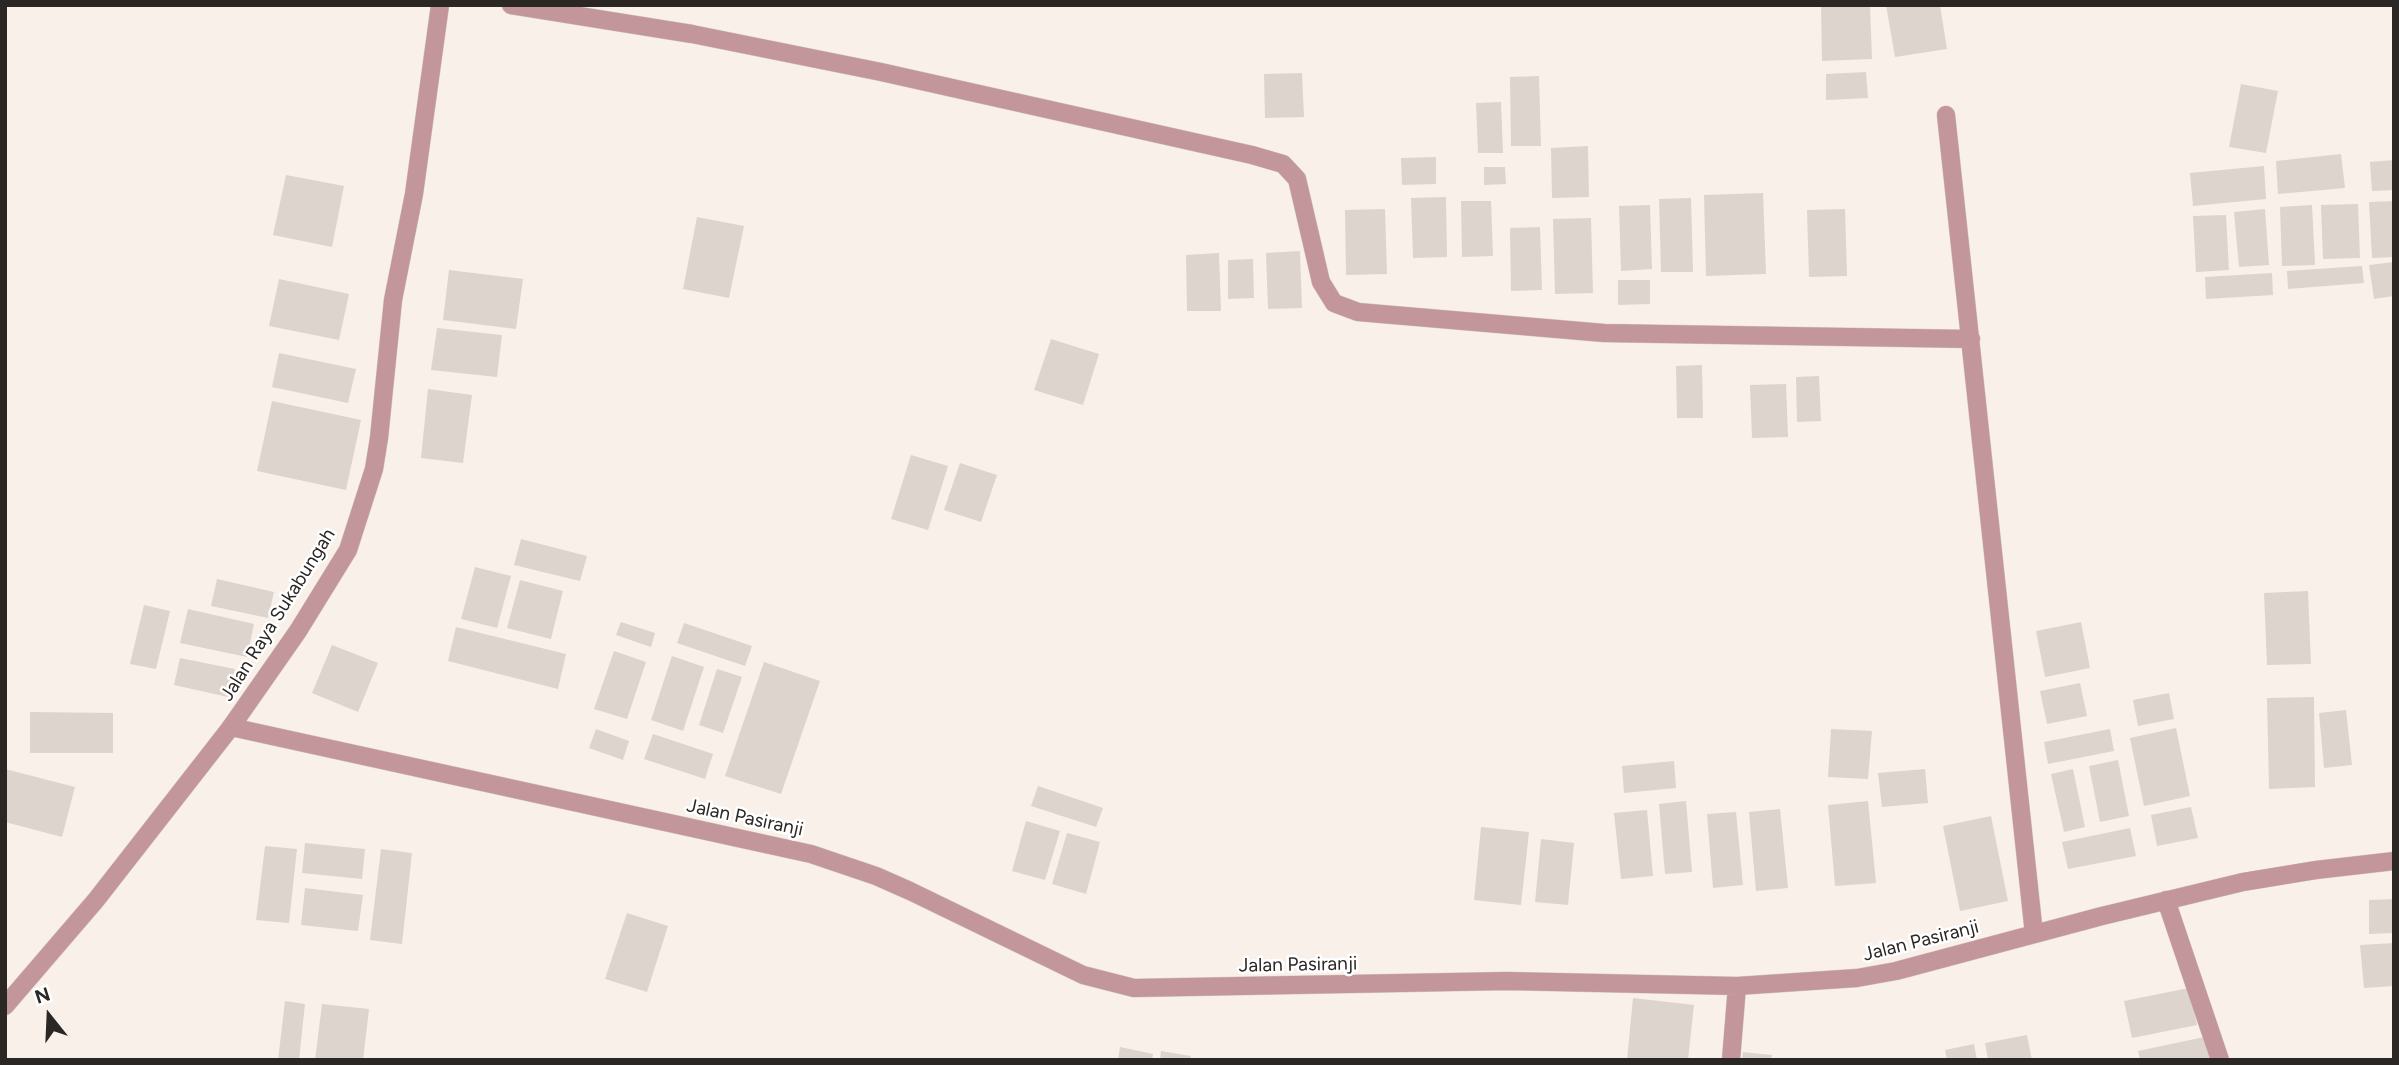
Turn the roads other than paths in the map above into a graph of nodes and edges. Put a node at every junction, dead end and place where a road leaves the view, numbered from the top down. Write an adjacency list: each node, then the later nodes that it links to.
1 (440, 5): 5 (street, Jalan Raya Sukabungah)
2 (511, 5): 4 (street)
3 (1946, 115): 4 (street)
4 (1971, 339): 8 (street)
5 (232, 727): 9 (street, Jalan Pasiranji); 10 (street, Jalan Raya Sukabungah)
6 (2394, 861): 7 (street, Jalan Pasiranji)
7 (2166, 900): 8 (street, Jalan Pasiranji); 12 (street)
8 (2034, 934): 9 (street, Jalan Pasiranji)
9 (1737, 986): 11 (street)
10 (5, 1006)
11 (1731, 1060)
12 (2220, 1060)

